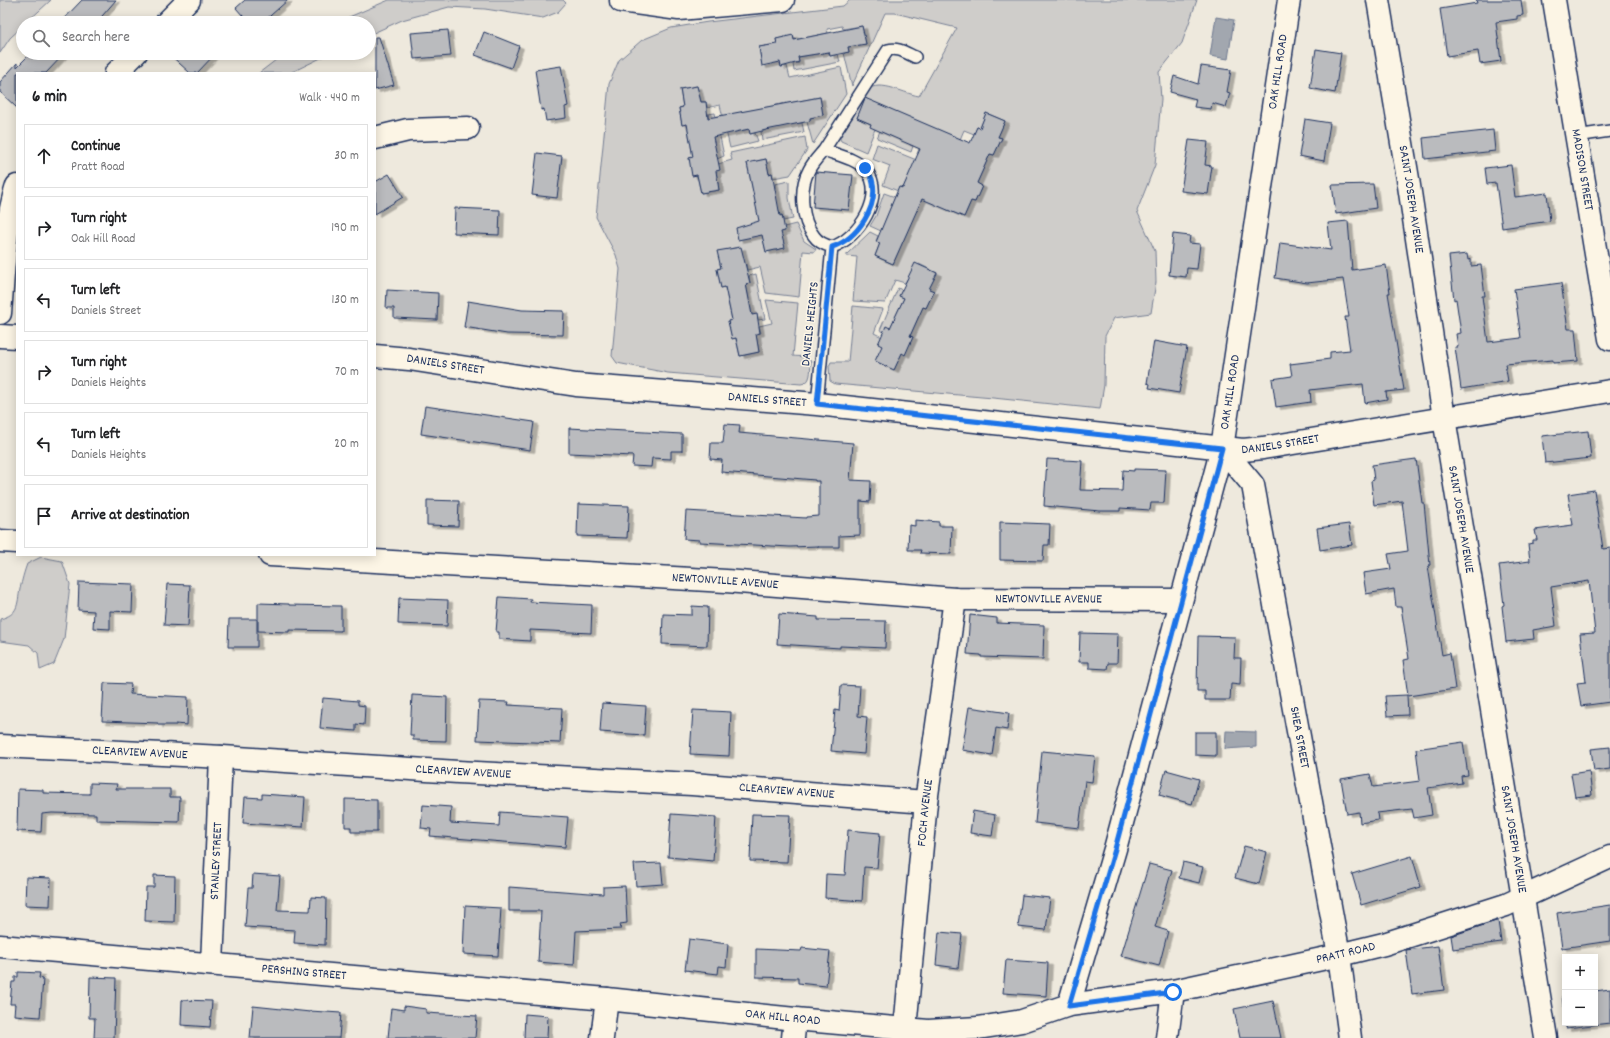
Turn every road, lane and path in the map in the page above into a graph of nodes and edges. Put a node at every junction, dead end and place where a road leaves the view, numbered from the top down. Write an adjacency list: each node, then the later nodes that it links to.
1 (189, 0): 8 (street)
2 (1289, 0): 28 (street, OAK HILL ROAD)
3 (1378, 0): 27 (street, SAINT JOSEPH AVENUE)
4 (1554, 0): 14 (street, MADISON STREET)
5 (622, 1): 7 (street)
6 (771, 1): 7 (street)
7 (706, 3)
8 (173, 16)
9 (915, 57): 16 (lane)
10 (129, 60): 11 (street)
11 (117, 72)
12 (468, 128): 15 (street)
13 (1610, 131): 14 (lane)
14 (1576, 136): 19 (street, MADISON STREET)
15 (376, 138)
16 (824, 150): 18 (lane); 18 (lane)
17 (16, 189): 20 (street)
18 (832, 247): 26 (lane, DANIELS HEIGHTS)
19 (1604, 265): 23 (street, MADISON STREET)
20 (0, 313)
21 (0, 336): 22 (street)
22 (16, 337)
23 (1610, 339)
24 (376, 356): 26 (street, DANIELS STREET)
25 (1610, 391): 27 (street, DANIELS STREET)
26 (817, 404): 28 (street, DANIELS STREET)
27 (1444, 418): 28 (street, DANIELS STREET); 38 (street, SAINT JOSEPH AVENUE)
28 (1222, 448): 33 (street, OAK HILL ROAD); 40 (street, SHEA STREET)
29 (0, 541): 30 (street)
30 (16, 542)
31 (288, 556): 32 (street, NEWTONVILLE AVENUE)
32 (955, 599): 33 (street, NEWTONVILLE AVENUE); 36 (street, FOCH AVENUE)
33 (1182, 600): 44 (street, OAK HILL ROAD)
34 (0, 746): 35 (street, CLEARVIEW AVENUE)
35 (221, 757): 36 (street, CLEARVIEW AVENUE); 41 (street, STANLEY STREET)
36 (926, 802): 46 (street, FOCH AVENUE)
37 (1610, 857): 38 (street, PRATT ROAD)
38 (1523, 896): 40 (street, PRATT ROAD); 51 (street, SAINT JOSEPH AVENUE)
39 (0, 946): 41 (street, PERSHING STREET)
40 (1339, 955): 42 (street, PRATT ROAD); 50 (street, SHEA STREET)
41 (212, 964): 43 (street, PERSHING STREET)
42 (1173, 992): 44 (street, PRATT ROAD); 49 (street)
43 (607, 999): 45 (street, OAK HILL ROAD); 48 (street)
44 (1069, 1006): 47 (street, OAK HILL ROAD)
45 (794, 1029): 46 (street, OAK HILL ROAD)
46 (905, 1029): 47 (street, OAK HILL ROAD)
47 (1000, 1031)
48 (602, 1038)
49 (1167, 1038)
50 (1350, 1038)
51 (1546, 1038)

